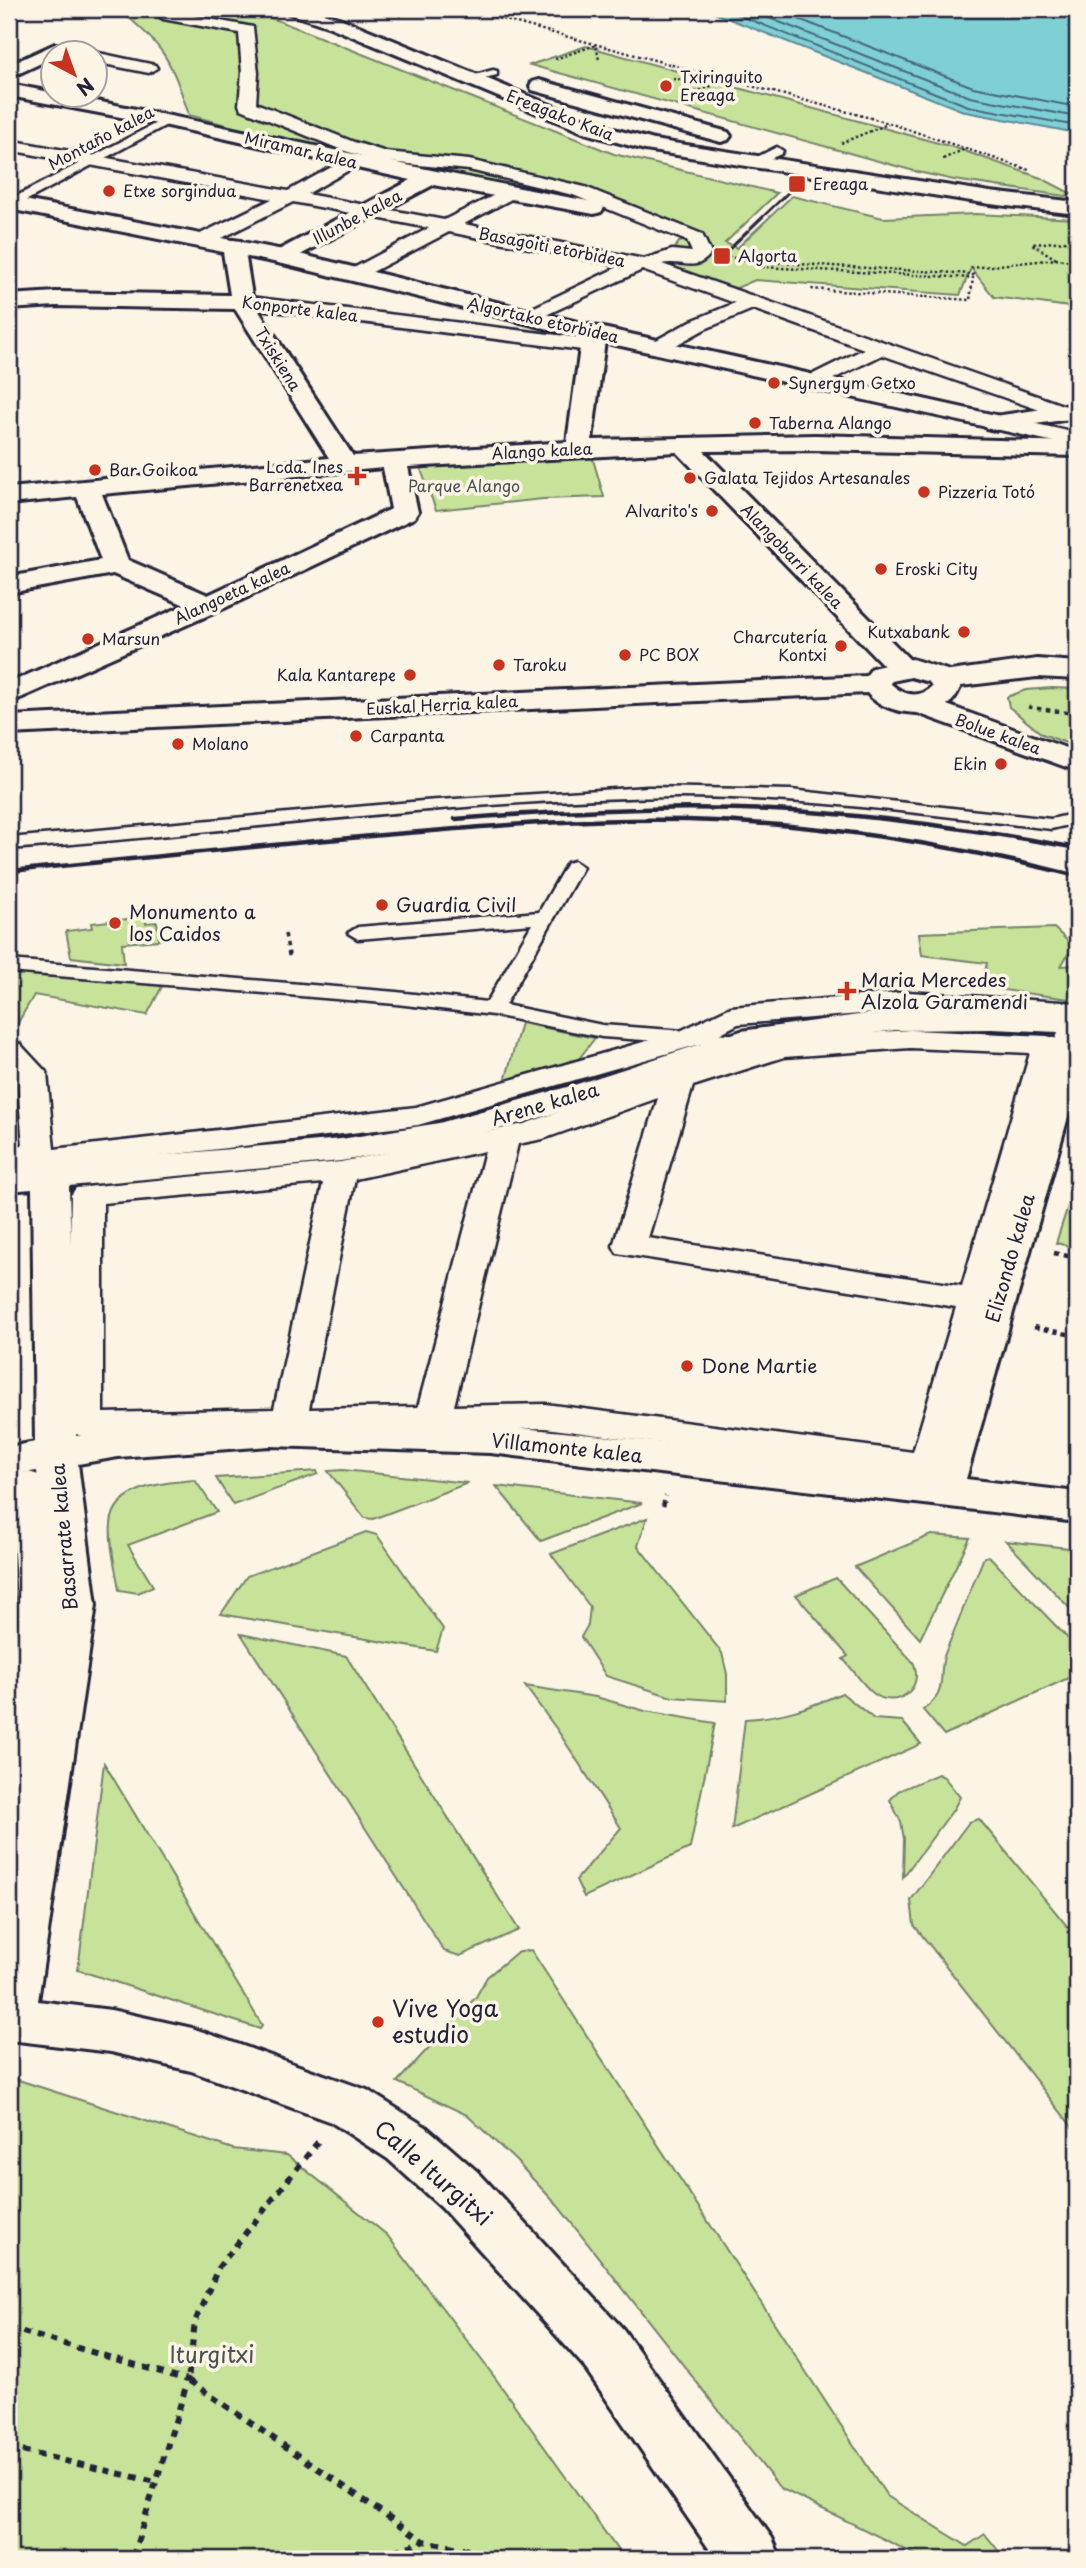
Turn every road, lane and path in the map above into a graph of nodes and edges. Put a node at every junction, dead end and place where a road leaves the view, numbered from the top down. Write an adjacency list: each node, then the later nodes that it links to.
1 (156, 9): 41 (street)
2 (294, 9): 19 (street, Ereagako Kaia)
3 (323, 9): 18 (street, Ereagako Kaia)
4 (411, 9): 7 (path)
5 (421, 9): 7 (path)
6 (464, 9): 10 (path)
7 (416, 10): 8 (path)
8 (395, 17)
9 (20, 43): 11 (street)
10 (596, 45): 13 (path); 15 (path); 21 (path)
11 (38, 46)
12 (108, 60): 16 (street)
13 (599, 60)
14 (38, 61): 17 (street)
15 (550, 61)
16 (149, 68)
17 (9, 72)
18 (493, 73): 19 (lane); 28 (street, Ereagako Kaia)
19 (467, 79): 31 (street, Ereagako Kaia)
20 (673, 79): 21 (path)
21 (722, 82): 23 (path); 25 (path)
22 (9, 90): 24 (street, Miramar kalea)
23 (676, 100)
24 (168, 120): 29 (lane, Montaño kalea); 30 (street, Miramar kalea)
25 (889, 124): 27 (path); 32 (path)
26 (9, 145): 29 (street, Basagoiti etorbidea)
27 (834, 146)
28 (778, 151): 31 (lane); 34 (street, Ereagako Kaia)
29 (92, 160): 36 (street, Basagoiti etorbidea); 37 (lane, Montaño kalea)
30 (350, 162): 33 (street, Miramar kalea); 36 (street)
31 (753, 162): 34 (street, Ereagako Kaia)
32 (1035, 172)
33 (430, 178): 35 (street, Miramar kalea); 40 (street, Illunbe kalea)
34 (881, 180): 39 (street, Ereagako Kaia)
35 (511, 192): 38 (street, Miramar kalea); 42 (street)
36 (290, 197): 40 (street, Basagoiti etorbidea); 43 (street)
37 (10, 203): 43 (street, Algortako etorbidea)
38 (594, 208): 41 (street)
39 (1077, 208)
40 (369, 211): 42 (street, Basagoiti etorbidea); 46 (street, Illunbe kalea)
41 (669, 225): 50 (street)
42 (442, 226): 50 (street, Basagoiti etorbidea); 53 (street)
43 (203, 240): 45 (street, Algortako etorbidea)
44 (1077, 240): 47 (path)
45 (233, 246): 46 (street, Algortako etorbidea); 57 (street, Txiskiena)
46 (283, 257): 53 (street, Algortako etorbidea)
47 (1057, 259): 49 (path); 52 (path)
48 (763, 262): 54 (path)
49 (1077, 262)
50 (643, 264): 58 (street, Basagoiti etorbidea); 59 (street)
51 (762, 267): 54 (path)
52 (971, 268)
53 (355, 275): 59 (street, Algortako etorbidea)
54 (973, 278): 55 (path)
55 (806, 289)
56 (9, 302): 57 (street, Konporte kalea)
57 (242, 302): 60 (street, Konporte kalea); 71 (street, Txiskiena)
58 (751, 303): 61 (street); 62 (street, Basagoiti etorbidea)
59 (529, 317): 60 (street, Algortako etorbidea)
60 (592, 339): 61 (street, Algortako etorbidea); 68 (street)
61 (658, 347): 63 (street, Algortako etorbidea)
62 (881, 348): 63 (street); 64 (street, Basagoiti etorbidea)
63 (812, 382): 65 (street, Algortako etorbidea)
64 (1072, 413): 65 (street)
65 (995, 424): 66 (street, Algortako etorbidea)
66 (1077, 440)
67 (683, 444): 68 (street, Alango kalea); 69 (street, Alango kalea); 77 (street, Alangobarri kalea)
68 (578, 449): 70 (street, Alango kalea)
69 (1077, 449)
70 (394, 460): 71 (street, Alango kalea); 76 (street, Alangoeta kalea)
71 (345, 463): 72 (street, Alango kalea)
72 (86, 487): 73 (street, Alango kalea); 74 (street)
73 (9, 496)
74 (116, 565): 75 (street); 76 (street)
75 (9, 585)
76 (208, 605): 81 (street, Alangoeta kalea)
77 (902, 668): 79 (street); 80 (street, Euskal Herria kalea)
78 (1077, 671): 79 (street)
79 (944, 680): 82 (street)
80 (875, 684): 82 (street); 85 (street, Euskal Herria kalea)
81 (9, 694)
82 (919, 704): 86 (street, Bolue kalea)
83 (1022, 707): 84 (path)
84 (1077, 714)
85 (9, 725)
86 (1077, 762)
87 (1077, 818): 88 (lane)
88 (9, 844)
89 (574, 867): 90 (lane)
90 (547, 917): 91 (lane); 95 (lane)
91 (358, 933)
92 (285, 934): 93 (path)
93 (290, 961)
94 (9, 965): 95 (lane)
95 (493, 1009): 98 (lane)
96 (1077, 1012): 98 (street)
97 (1077, 1024): 99 (street, Arene kalea); 113 (street, Elizondo kalea)
98 (689, 1038): 99 (lane); 104 (street)
99 (741, 1041): 106 (street, Arene kalea)
100 (9, 1050): 103 (street)
101 (679, 1080): 102 (street); 107 (street); 107 (street)
102 (504, 1138): 105 (street); 108 (street)
103 (9, 1157)
104 (9, 1164)
105 (341, 1172): 109 (street); 109 (street)
106 (30, 1178): 110 (street, Basarrate kalea)
107 (975, 1299): 108 (street)
108 (432, 1418): 109 (street)
109 (289, 1421)
110 (56, 1454): 111 (street, Villamonte kalea); 113 (street, Villamonte kalea); 117 (street, Basarrate kalea)
111 (9, 1461)
112 (9, 1487): 115 (street)
113 (942, 1490): 114 (street, Villamonte kalea)
114 (1077, 1507)
115 (15, 1777): 116 (street)
116 (9, 1847)
117 (9, 2022): 118 (street, Calle Iturgitxi)
118 (349, 2106): 120 (path); 127 (street, Calle Iturgitxi)
119 (9, 2328): 120 (path)
120 (188, 2381): 122 (path); 123 (path)
121 (9, 2448): 122 (path)
122 (156, 2482): 124 (path)
123 (424, 2542): 125 (path); 126 (path)
124 (132, 2559)
125 (368, 2559)
126 (515, 2559)
127 (751, 2559)

